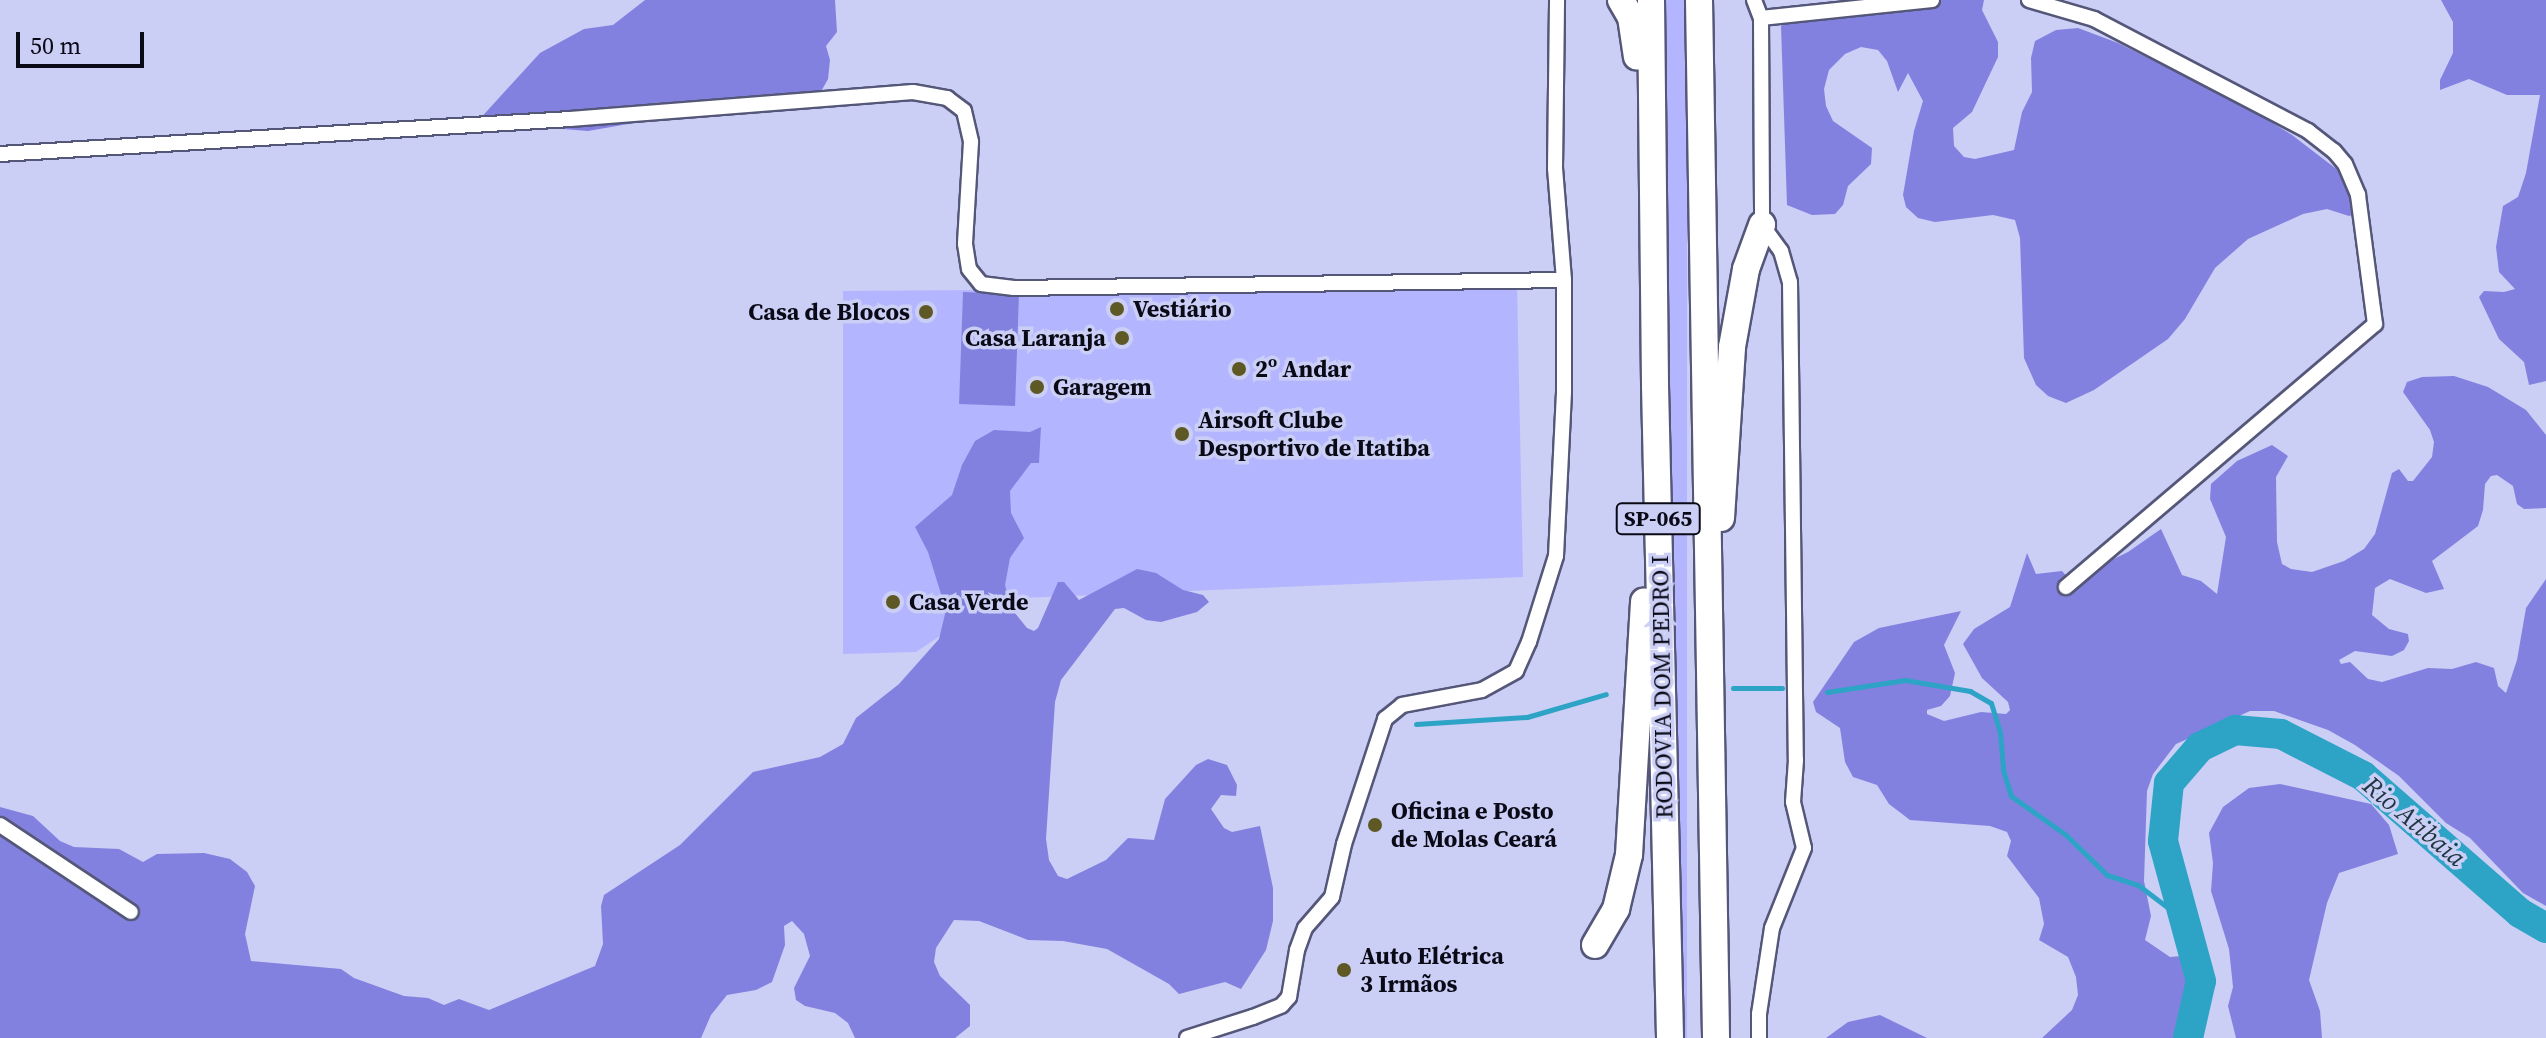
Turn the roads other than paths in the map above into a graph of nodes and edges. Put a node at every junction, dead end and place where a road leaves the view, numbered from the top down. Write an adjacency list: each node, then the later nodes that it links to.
1 (1557, 0): 13 (street)
2 (1621, 0): 10 (highway)
3 (1651, 0): 10 (highway, RODOVIA DOM PEDRO I / SP-065)
4 (1699, 0): 16 (highway, RODOVIA DOM PEDRO I / SP-065)
5 (1754, 0): 9 (street)
6 (1769, 0): 9 (street)
7 (1932, 0): 9 (street)
8 (2029, 0): 15 (street)
9 (1761, 18): 12 (street)
10 (1653, 153): 14 (highway, RODOVIA DOM PEDRO I / SP-065)
11 (0, 154): 13 (street)
12 (1762, 225): 16 (highway); 23 (street)
13 (1564, 280): 20 (street)
14 (1655, 386): 19 (highway); 21 (highway, RODOVIA DOM PEDRO I / SP-065)
15 (2066, 587)
16 (1708, 709): 22 (highway, RODOVIA DOM PEDRO I / SP-065)
17 (0, 825): 18 (street)
18 (131, 912)
19 (1595, 945)
20 (1187, 1038)
21 (1670, 1038)
22 (1716, 1038)
23 (1759, 1038)

